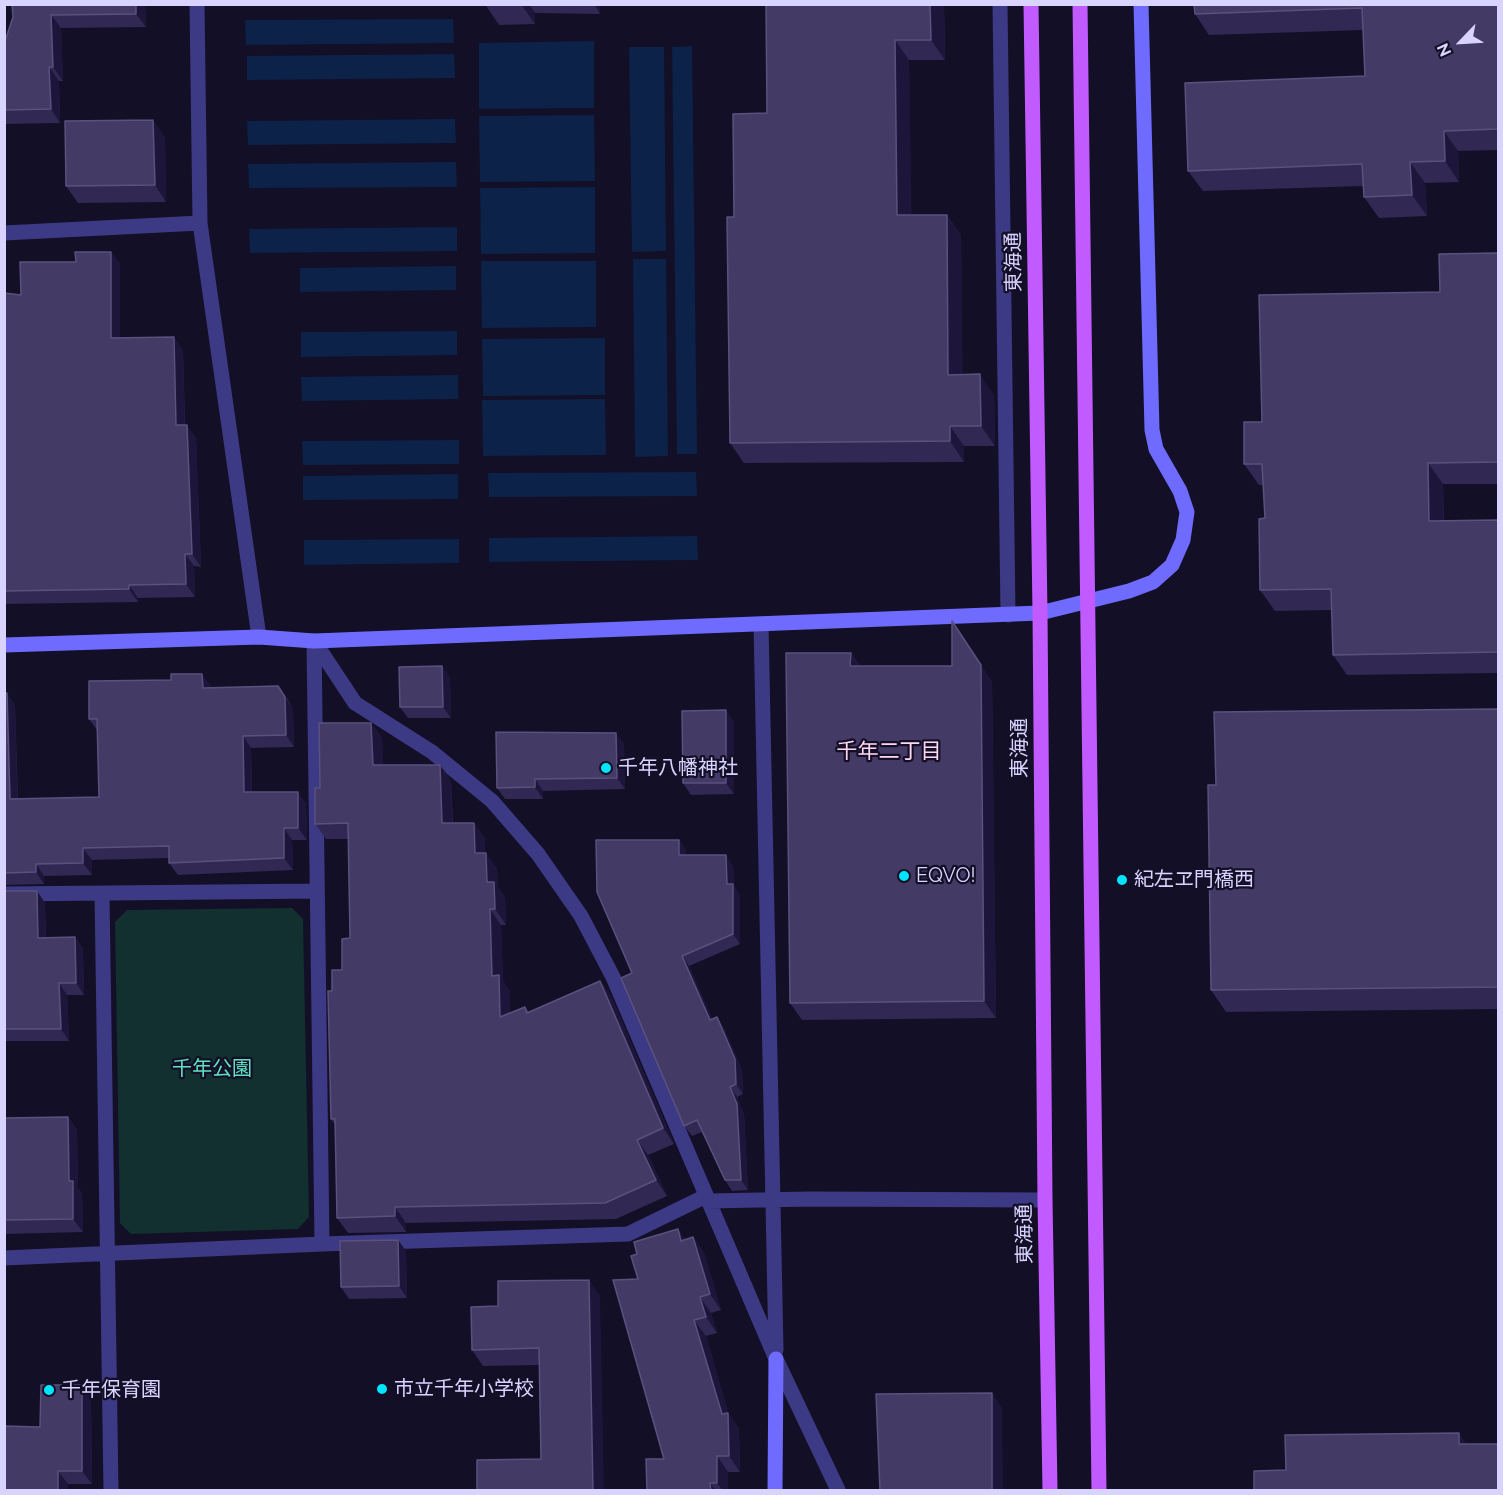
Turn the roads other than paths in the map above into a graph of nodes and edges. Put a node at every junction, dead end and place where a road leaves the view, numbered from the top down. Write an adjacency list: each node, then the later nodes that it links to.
1 (197, 4): 6 (street)
2 (1000, 4): 10 (street)
3 (1031, 4): 9 (main road, 東海通)
4 (1080, 4): 8 (main road)
5 (1141, 4): 8 (street)
6 (200, 223): 7 (street); 12 (street)
7 (4, 233)
8 (1088, 602): 9 (street); 29 (main road)
9 (1040, 613): 10 (street); 19 (main road, 東海通)
10 (1008, 615): 11 (street)
11 (761, 624): 13 (street); 20 (street)
12 (259, 637): 13 (street); 14 (street)
13 (314, 641): 15 (street); 18 (street)
14 (4, 645)
15 (317, 891): 17 (street); 21 (street)
16 (4, 894): 17 (street)
17 (102, 894): 22 (street)
18 (708, 1199): 20 (street); 21 (street); 24 (street)
19 (1045, 1200): 20 (street); 28 (main road, 東海通)
20 (773, 1201): 24 (street)
21 (322, 1244): 22 (street)
22 (107, 1254): 23 (street); 25 (street)
23 (4, 1258)
24 (776, 1359): 26 (street); 27 (street)
25 (111, 1491)
26 (775, 1491)
27 (838, 1491)
28 (1050, 1491)
29 (1099, 1491)

